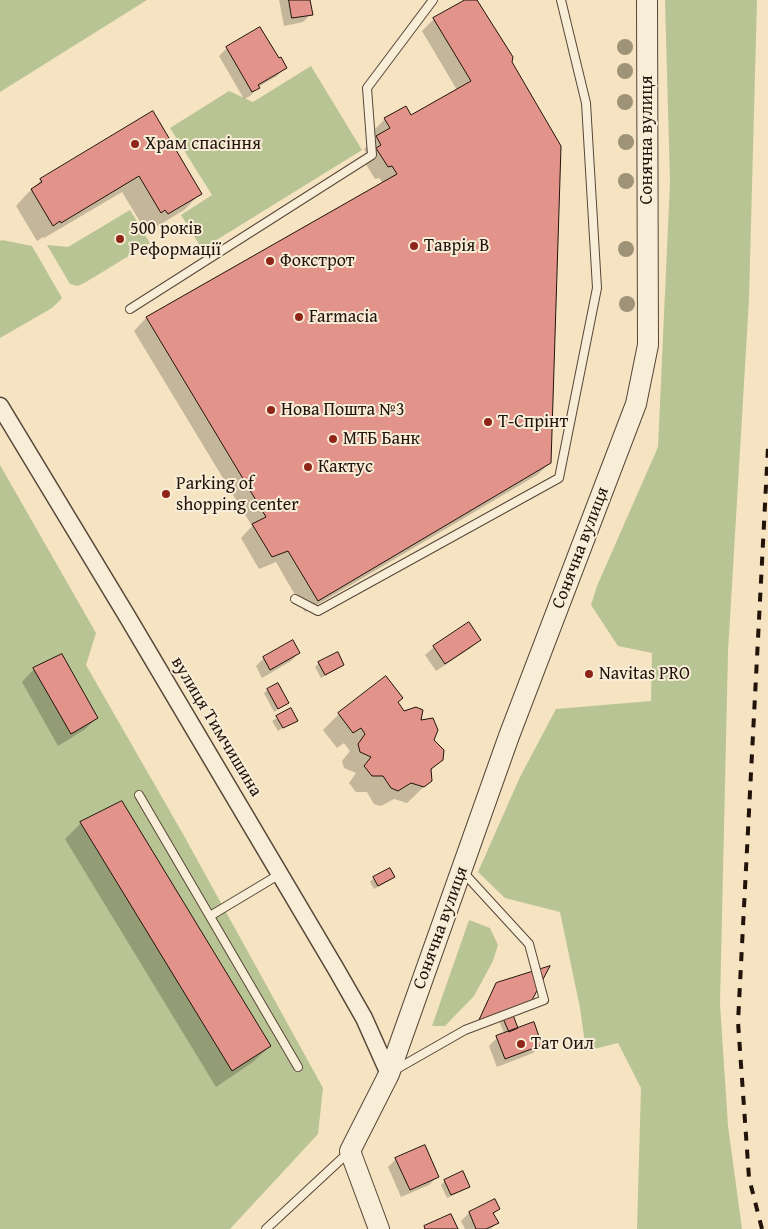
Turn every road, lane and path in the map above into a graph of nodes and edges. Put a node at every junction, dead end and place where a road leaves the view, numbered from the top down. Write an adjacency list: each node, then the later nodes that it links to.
1 (433, 0): 4 (lane)
2 (561, 0): 6 (lane)
3 (647, 0): 8 (street, Сонячна вулиця)
4 (130, 309)
5 (0, 406): 9 (street, вулиця Тимчишина)
6 (295, 599)
7 (139, 795): 10 (lane)
8 (461, 870): 12 (street, Сонячна вулиця); 12 (lane)
9 (280, 874): 10 (lane); 12 (street, вулиця Тимчишина)
10 (210, 916): 11 (lane)
11 (298, 1067)
12 (388, 1074): 13 (street, Сонячна вулиця)
13 (350, 1151): 14 (lane); 15 (street)
14 (266, 1229)
15 (379, 1229)

